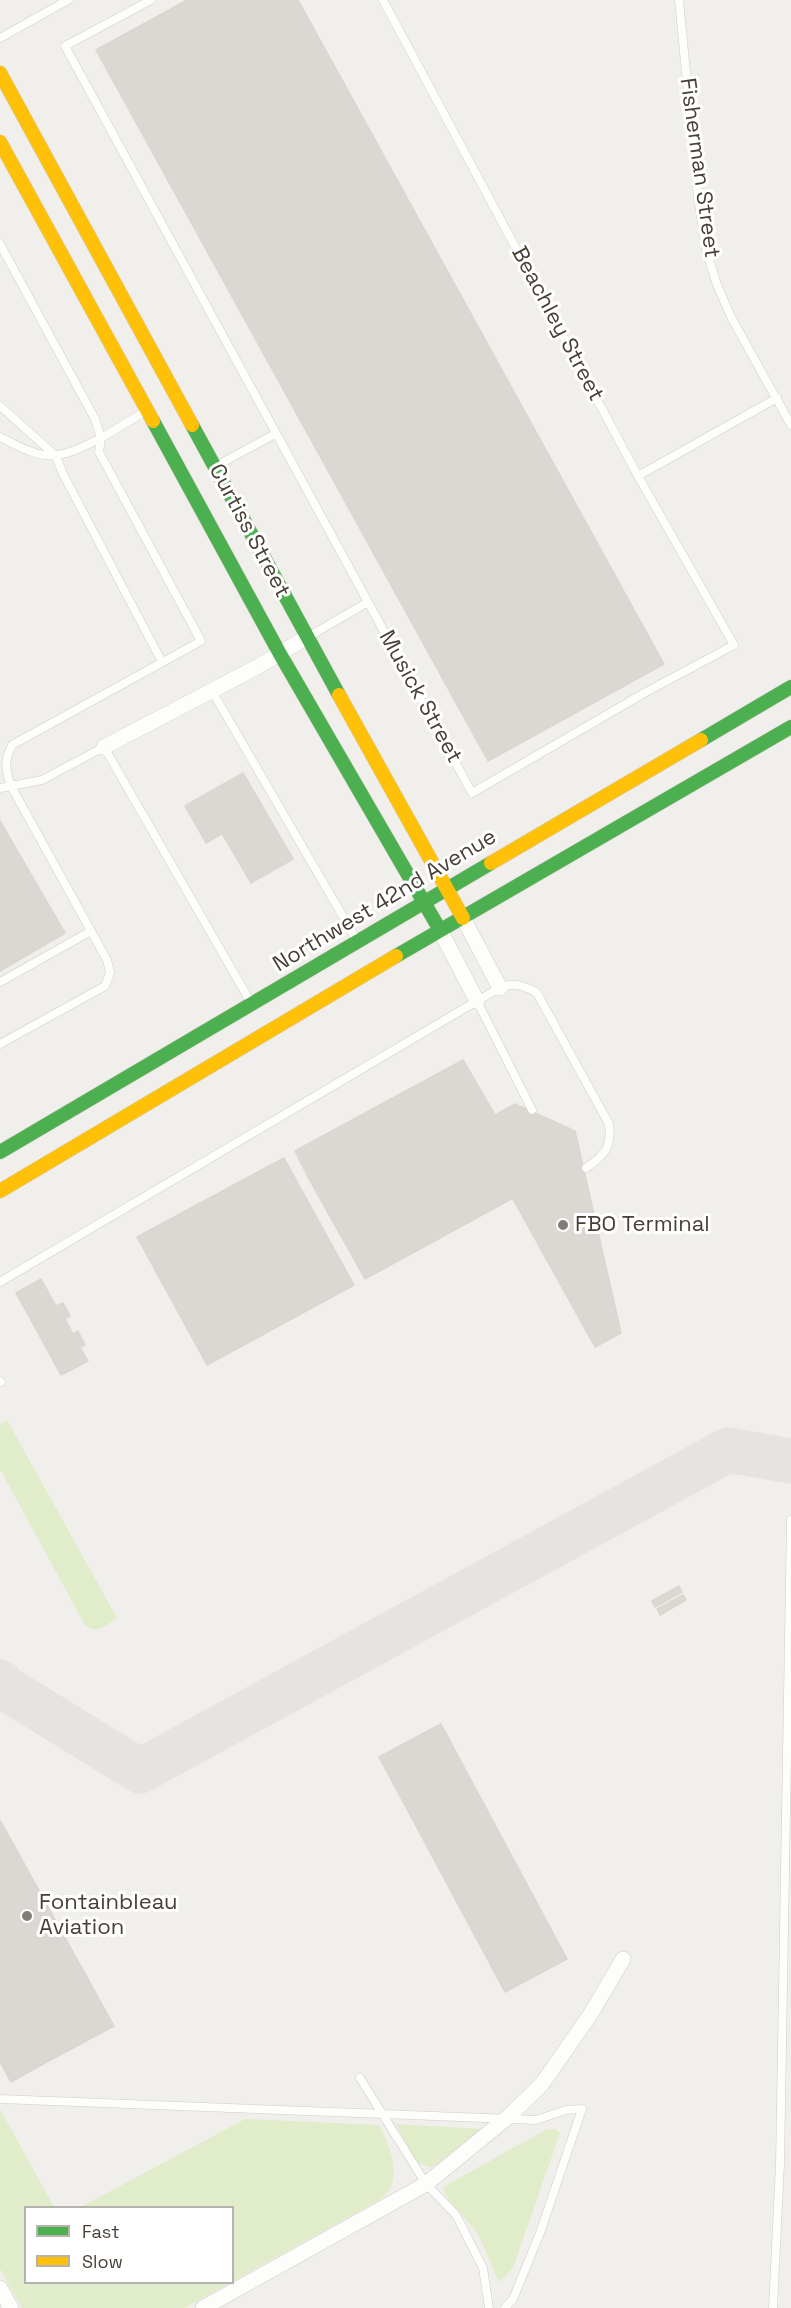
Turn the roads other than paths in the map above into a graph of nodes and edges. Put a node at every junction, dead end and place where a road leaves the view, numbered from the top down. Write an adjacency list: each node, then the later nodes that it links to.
1 (68, 0): 5 (lane)
2 (151, 0): 13 (lane)
3 (383, 0): 18 (lane, Beachley Street)
4 (679, 0): 9 (lane, Fisherman Street)
5 (0, 38)
6 (0, 73): 17 (street, Curtiss Street)
7 (2, 152): 11 (street, Curtiss Street)
8 (0, 243): 15 (lane)
9 (777, 398): 12 (lane, Fisherman Street); 18 (lane)
10 (0, 406): 16 (lane)
11 (147, 411): 15 (lane); 22 (street, Curtiss Street)
12 (791, 425)
13 (275, 434): 17 (lane); 19 (lane)
14 (0, 438): 16 (lane)
15 (101, 438): 16 (lane); 23 (lane)
16 (56, 456): 23 (lane)
17 (215, 467): 20 (street, Curtiss Street)
18 (638, 476): 21 (lane, Beachley Street)
19 (368, 602): 20 (lane); 21 (lane, Musick Street)
20 (307, 637): 22 (street); 30 (street, Curtiss Street)
21 (734, 645)
22 (280, 654): 25 (street); 31 (street, Curtiss Street)
23 (162, 662): 28 (lane)
24 (791, 687): 30 (street, Northwest 42nd Avenue)
25 (212, 691): 27 (street); 35 (lane)
26 (791, 727): 32 (street)
27 (104, 747): 28 (lane); 39 (lane)
28 (11, 786): 29 (lane); 34 (lane)
29 (0, 788)
30 (446, 888): 31 (street, Northwest 42nd Avenue); 32 (street, Curtiss Street)
31 (424, 901): 33 (street, Curtiss Street); 35 (street, Northwest 42nd Avenue)
32 (463, 918): 33 (street); 37 (street, Curtiss Street)
33 (440, 930): 38 (street, Curtiss Street); 44 (street)
34 (91, 931): 36 (lane); 40 (lane)
35 (357, 941): 39 (street, Northwest 42nd Avenue)
36 (0, 982)
37 (500, 988): 38 (lane); 43 (lane)
38 (477, 1001): 41 (lane); 45 (lane)
39 (252, 1005): 42 (street, Northwest 42nd Avenue)
40 (0, 1044)
41 (532, 1110)
42 (0, 1152)
43 (586, 1168)
44 (0, 1191)
45 (0, 1282)
46 (791, 1520): 58 (lane)
47 (623, 1959): 51 (street)
48 (360, 2078): 50 (lane)
49 (0, 2099): 50 (lane)
50 (381, 2112): 51 (lane); 52 (lane)
51 (508, 2117): 52 (street); 57 (lane)
52 (426, 2184): 55 (street); 56 (lane)
53 (0, 2288): 54 (street)
54 (11, 2308)
55 (203, 2308)
56 (489, 2308)
57 (505, 2308)
58 (773, 2308)

